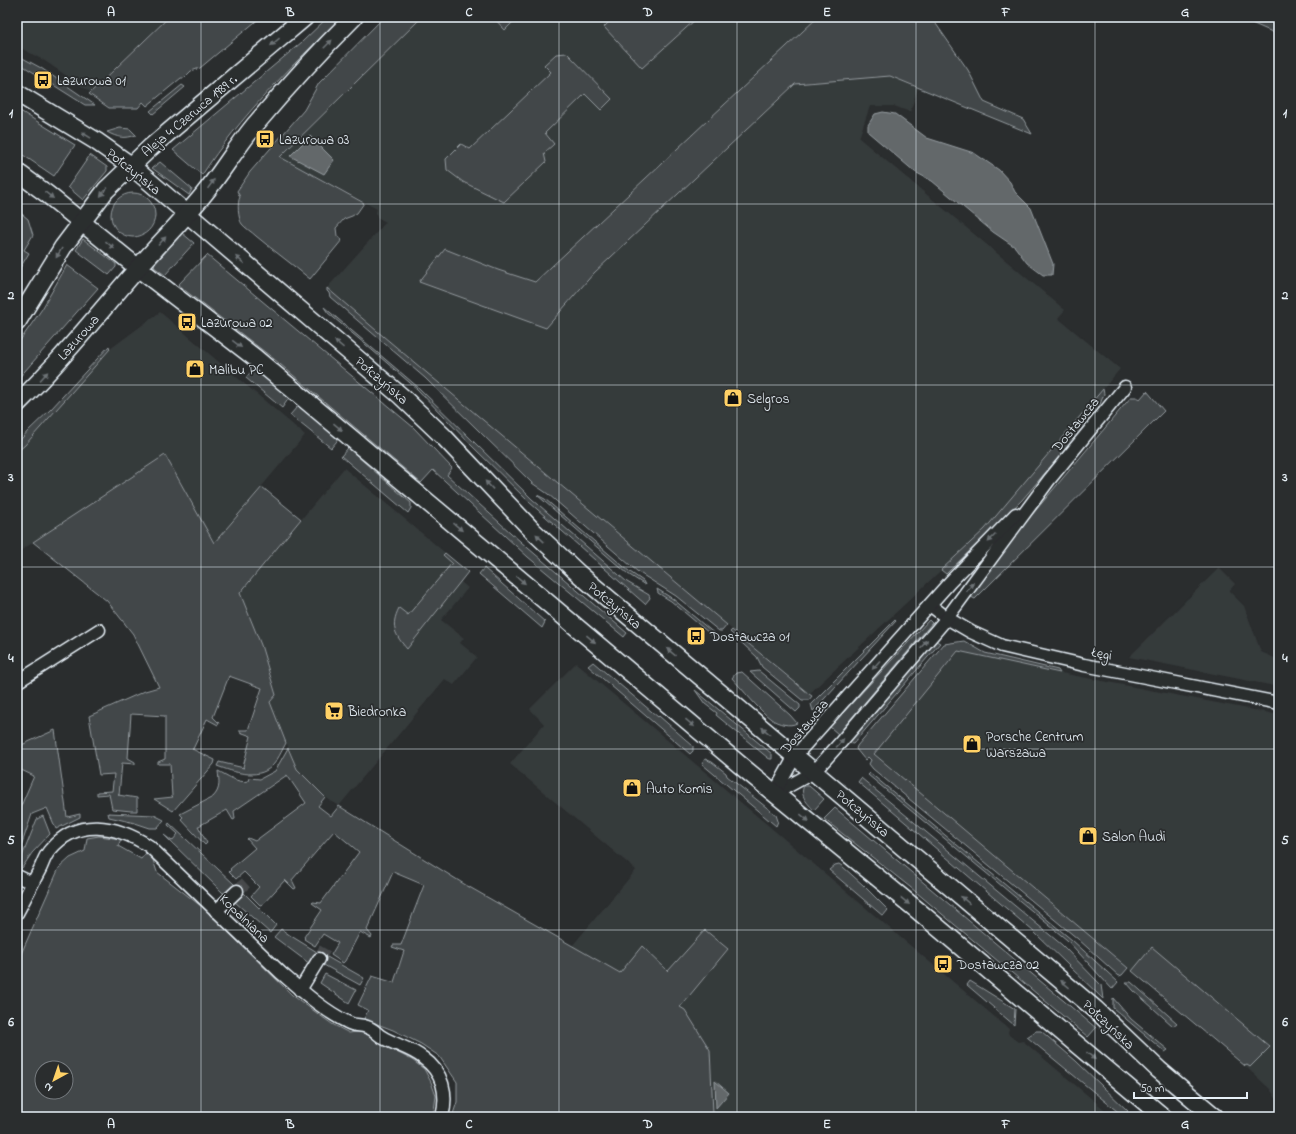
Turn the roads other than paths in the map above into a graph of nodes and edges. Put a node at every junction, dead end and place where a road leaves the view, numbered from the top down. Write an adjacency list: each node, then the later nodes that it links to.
1 (305, 17): 4 (main road, Aleja 4 Czerwca 1989 r., one-way to 4)
2 (354, 17): 6 (main road, one-way to 2)
3 (17, 93): 4 (main road, Połczyńska, one-way to 3)
4 (130, 166): 6 (main road, Połczyńska); 7 (main road, Aleja 4 Czerwca 1989 r., one-way to 7)
5 (17, 172): 7 (main road, one-way to 7)
6 (187, 214): 8 (main road, one-way to 6); 18 (main road, Połczyńska, one-way to 6)
7 (81, 221): 8 (main road, one-way to 8); 9 (main road, one-way to 9)
8 (138, 268): 11 (main road, Lazurowa, one-way to 8); 20 (main road, one-way to 20)
9 (17, 322)
10 (1125, 387): 12 (street, Dostawcza)
11 (17, 404)
12 (1049, 480): 13 (street, Dostawcza, one-way to 13); 14 (street, Dostawcza, one-way to 12)
13 (930, 605): 14 (street, Łęgi); 18 (street, Dostawcza, one-way to 18)
14 (947, 618): 17 (street, Łęgi); 19 (street, Dostawcza, one-way to 14)
15 (99, 630): 16 (street)
16 (17, 682)
17 (1279, 703)
18 (795, 756): 19 (main road, Połczyńska); 20 (street, Dostawcza)
19 (814, 772): 20 (street, Dostawcza); 30 (main road, Połczyńska, one-way to 19)
20 (774, 794): 29 (main road, one-way to 29)
21 (17, 876): 22 (street)
22 (32, 883): 24 (street, Kopalniana); 25 (street, Kopalniana)
23 (237, 891): 24 (street)
24 (216, 911): 27 (street, Kopalniana)
25 (17, 913)
26 (319, 959): 27 (street)
27 (300, 990): 28 (street, Kopalniana)
28 (442, 1117)
29 (1163, 1117)
30 (1215, 1117)

